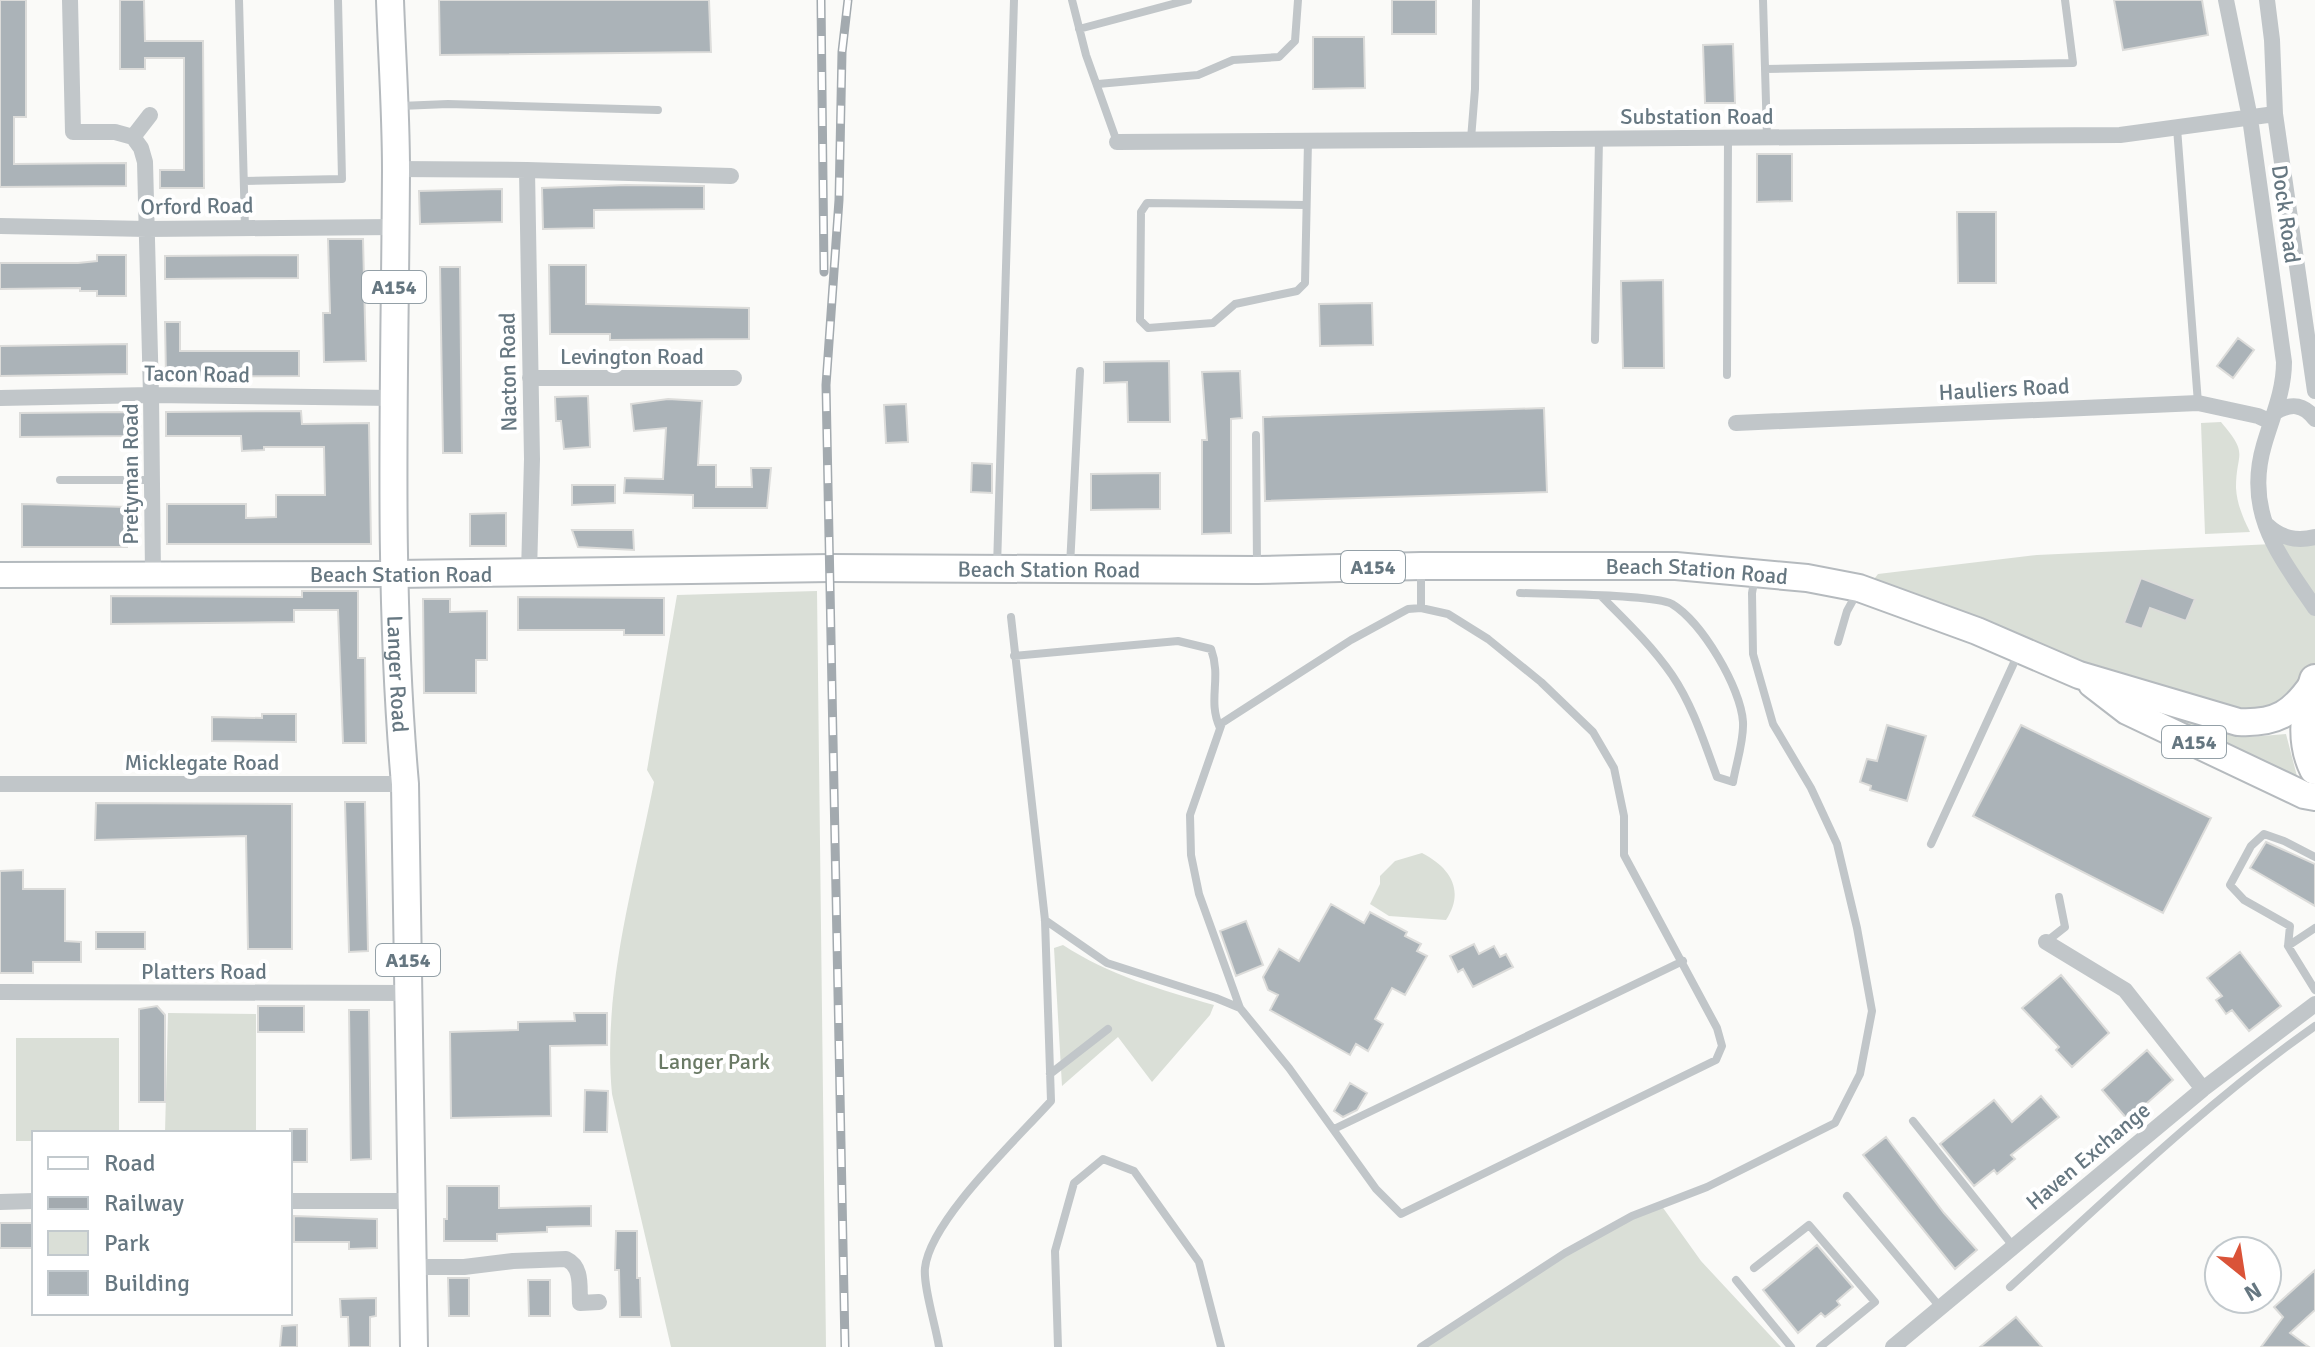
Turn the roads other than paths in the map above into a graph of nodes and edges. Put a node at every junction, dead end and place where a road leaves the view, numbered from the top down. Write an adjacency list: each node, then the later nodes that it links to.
1 (70, 0): 23 (street)
2 (239, 0): 33 (lane)
3 (338, 0): 33 (lane)
4 (390, 0): 17 (main road, Langer Road / A154)
5 (1014, 0): 58 (lane)
6 (1072, 0): 14 (lane)
7 (1188, 0): 14 (lane)
8 (1298, 0): 16 (lane)
9 (1476, 0): 27 (lane)
10 (1763, 0): 15 (lane)
11 (2065, 0): 15 (lane)
12 (2226, 0): 21 (street, Dock Road)
13 (2267, 0): 19 (street, Dock Road)
14 (1079, 29): 16 (lane)
15 (1765, 69): 25 (lane)
16 (1098, 84): 29 (lane)
17 (395, 106): 18 (lane); 30 (main road, Langer Road / A154)
18 (658, 110)
19 (2275, 114): 21 (street, Substation Road); 44 (street, Dock Road)
20 (150, 115): 23 (street)
21 (2250, 118): 22 (street, Substation Road); 49 (street, Dock Road)
22 (2177, 128): 25 (street, Substation Road); 48 (lane)
23 (133, 137): 38 (street, Pretyman Road)
24 (1728, 138): 25 (street, Substation Road); 26 (street, Substation Road); 41 (lane)
25 (1767, 138)
26 (1599, 139): 27 (street, Substation Road); 39 (lane)
27 (1470, 140): 28 (street, Substation Road)
28 (1308, 141): 29 (street, Substation Road); 34 (lane)
29 (1117, 142)
30 (396, 169): 31 (street); 36 (main road, Langer Road / A154)
31 (527, 170): 32 (street); 42 (street, Nacton Road)
32 (731, 176)
33 (244, 181): 37 (lane)
34 (1306, 205): 34 (lane)
35 (0, 226): 38 (street, Orford Road)
36 (395, 227): 37 (street, Orford Road); 47 (main road, Langer Road / A154)
37 (245, 228): 38 (street, Orford Road)
38 (147, 229): 45 (street, Pretyman Road)
39 (1595, 340)
40 (1080, 371): 59 (lane)
41 (1727, 375)
42 (530, 378): 43 (street, Levington Road); 62 (street, Nacton Road)
43 (734, 378)
44 (2315, 391)
45 (151, 395): 46 (street, Tacon Road); 47 (street, Tacon Road); 54 (street, Pretyman Road)
46 (0, 398)
47 (393, 398): 64 (main road, Langer Road / A154)
48 (2198, 403): 49 (street, Hauliers Road); 51 (street, Hauliers Road)
49 (2273, 418): 50 (street, Hauliers Road); 55 (street, Dock Road)
50 (2315, 419)
51 (1736, 423)
52 (1256, 435): 60 (lane)
53 (60, 480): 54 (lane)
54 (152, 480): 63 (street, Pretyman Road)
55 (2264, 521): 56 (street); 70 (street, Dock Road)
56 (2315, 537)
57 (1421, 566): 60 (main road, Beach Station Road / A154); 61 (main road, Beach Station Road / A154); 69 (lane)
58 (997, 568): 59 (main road, Beach Station Road / A154); 62 (main road, Beach Station Road / A154)
59 (1070, 569): 60 (main road, Beach Station Road / A154)
60 (1257, 570)
61 (1756, 572): 66 (main road, Beach Station Road / A154); 119 (lane)
62 (529, 573): 64 (main road, Beach Station Road / A154)
63 (153, 574): 64 (street, Beach Station Road); 65 (street, Beach Station Road)
64 (395, 574): 80 (main road, Langer Road / A154)
65 (0, 575)
66 (1859, 588): 72 (lane); 73 (main road, Beach Station Road / A154)
67 (1520, 593): 68 (lane)
68 (1602, 597): 68 (lane)
69 (1421, 608): 77 (lane); 91 (lane)
70 (2315, 608)
71 (1011, 617): 74 (lane)
72 (1838, 642)
73 (2020, 649): 75 (main road, Beach Station Road / A154); 82 (lane)
74 (1014, 656): 77 (lane); 85 (lane)
75 (2079, 675): 76 (main road, Beach Station Road / A154); 81 (main road, Beach Station Road / A154)
76 (2314, 681): 78 (highway)
77 (1220, 728): 96 (lane)
78 (2315, 769)
79 (0, 784): 80 (street, Micklegate Road)
80 (405, 784): 94 (main road, Langer Road / A154)
81 (2315, 797)
82 (1931, 844)
83 (2315, 857): 86 (lane)
84 (2059, 897): 89 (lane)
85 (1045, 920): 96 (lane); 99 (lane)
86 (2290, 926): 88 (lane); 90 (lane)
87 (2315, 928): 88 (lane)
88 (2307, 936): 90 (lane)
89 (2046, 942): 100 (street)
90 (2288, 946): 92 (lane)
91 (1683, 961): 102 (lane); 102 (lane)
92 (2315, 990)
93 (0, 992): 94 (street, Platters Road)
94 (409, 993): 106 (main road, Langer Road / A154)
95 (2315, 1004): 100 (street, Haven Exchange)
96 (1240, 1008): 102 (lane)
97 (2315, 1026): 112 (lane)
98 (1108, 1029): 99 (lane)
99 (1050, 1074): 116 (lane)
100 (2203, 1089): 108 (street, Haven Exchange)
101 (1913, 1121): 108 (lane)
102 (1334, 1129)
103 (1847, 1196): 114 (lane)
104 (32, 1201): 107 (street)
105 (292, 1201): 106 (street)
106 (412, 1201): 109 (main road, Langer Road / A154)
107 (0, 1202)
108 (2013, 1247): 114 (street, Haven Exchange)
109 (414, 1267): 113 (street); 115 (main road, Langer Road / A154)
110 (1754, 1268): 121 (lane)
111 (1736, 1280): 120 (lane)
112 (2010, 1287)
113 (599, 1302)
114 (1940, 1307): 122 (street, Haven Exchange)
115 (414, 1347)
116 (939, 1347)
117 (1058, 1347): 118 (lane)
118 (1221, 1347)
119 (1421, 1347)
120 (1791, 1347)
121 (1820, 1347)
122 (1893, 1347)

